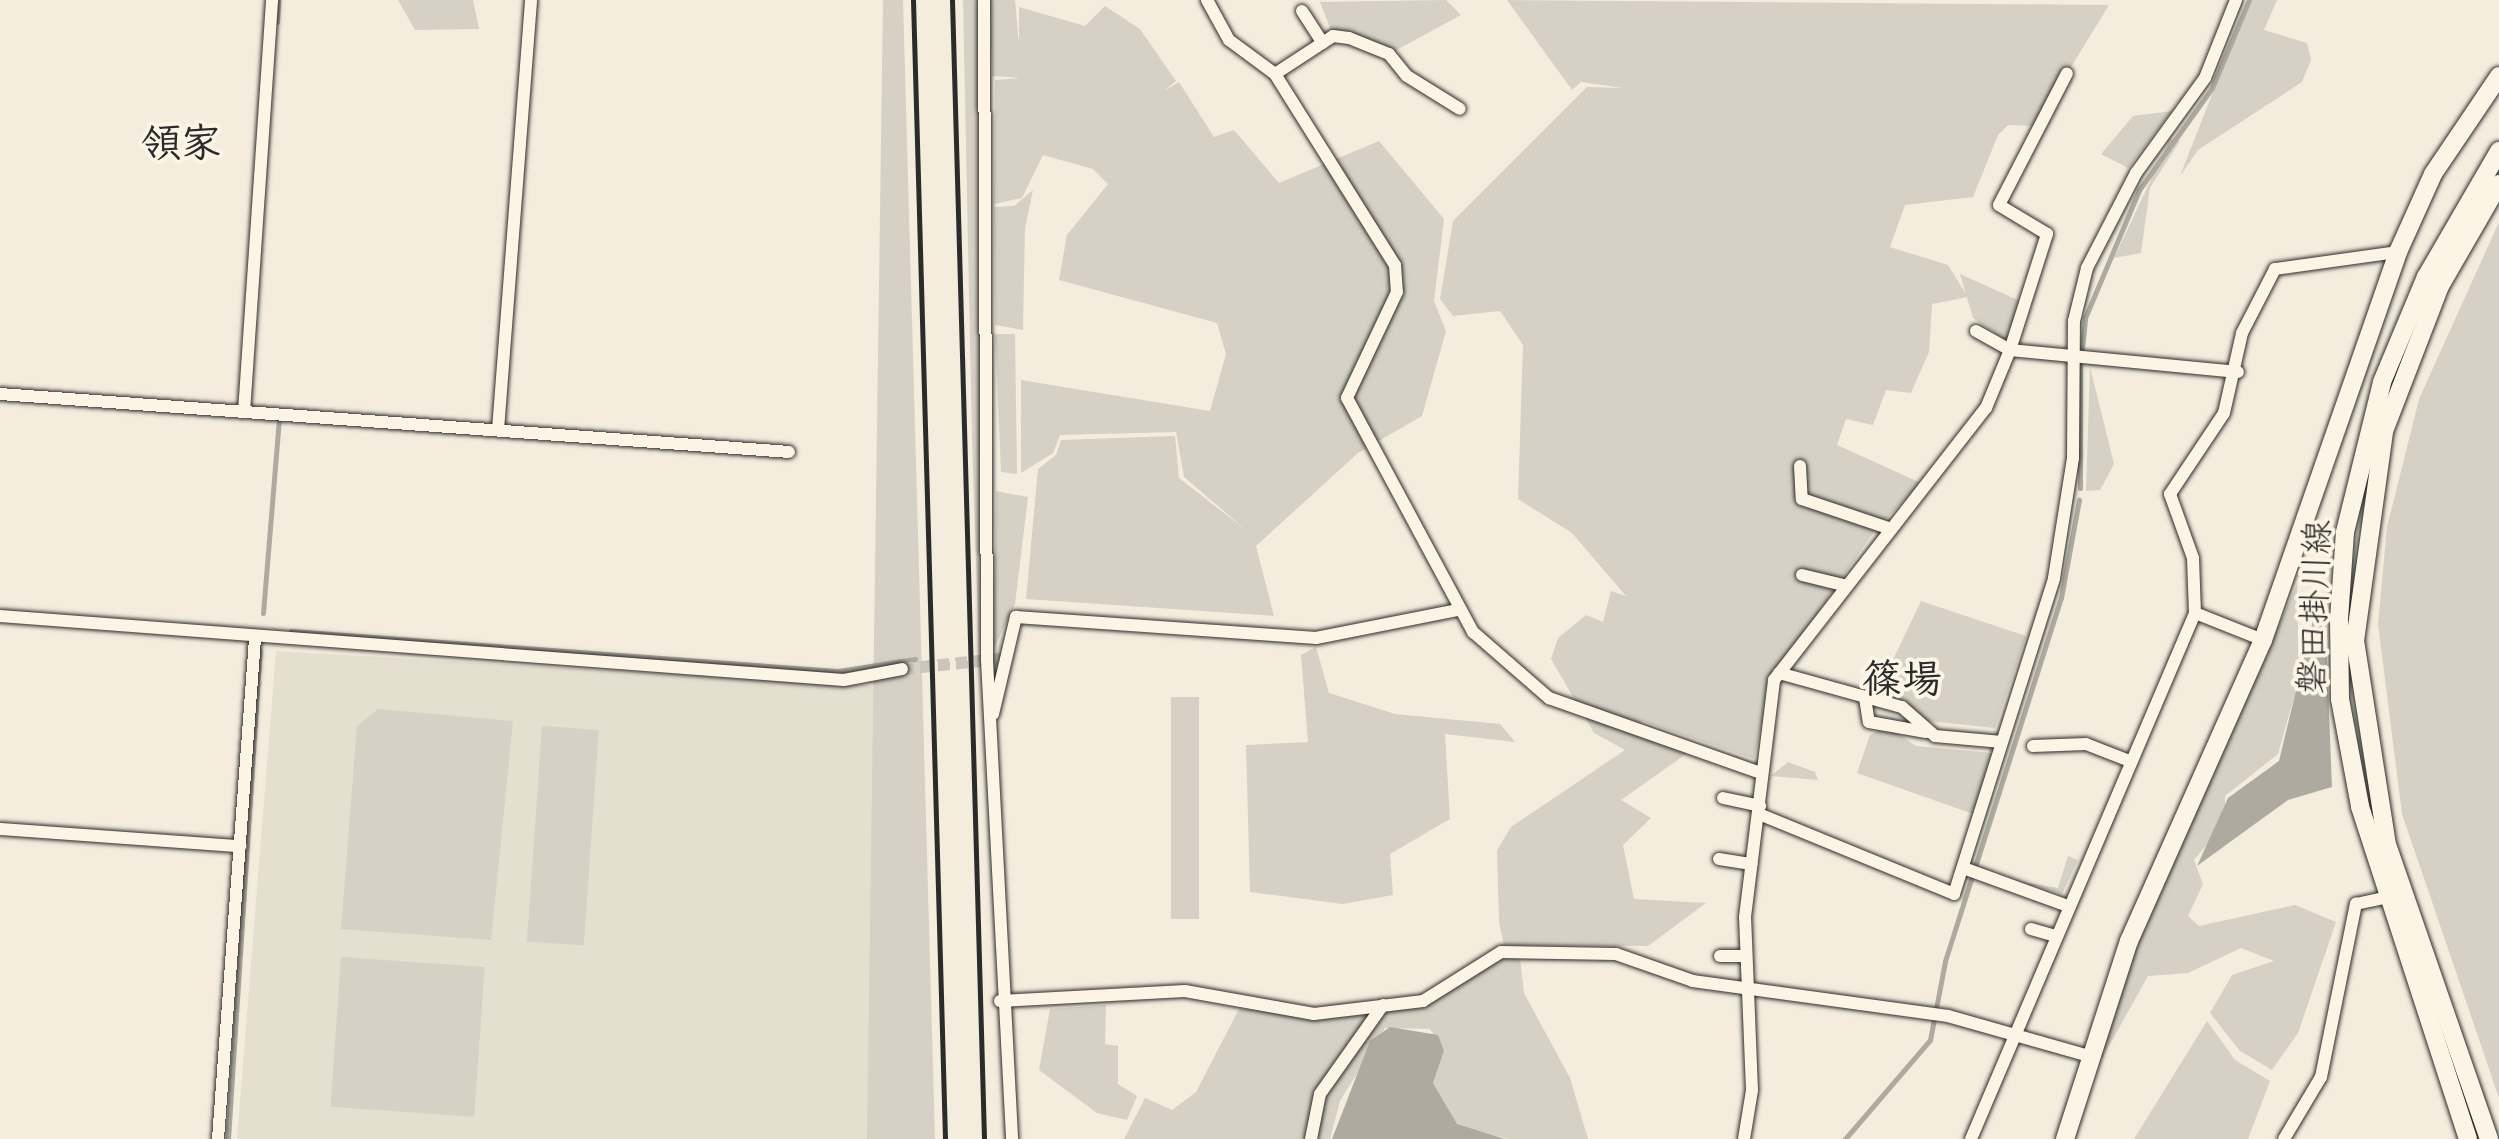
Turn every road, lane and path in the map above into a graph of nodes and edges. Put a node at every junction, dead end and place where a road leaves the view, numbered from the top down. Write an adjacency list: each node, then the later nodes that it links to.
1 (272, 0): 20 (street)
2 (531, 0): 21 (street)
3 (984, 0): 35 (street)
4 (1207, 0): 9 (street)
5 (2236, 0): 17 (street)
6 (1302, 11): 7 (street)
7 (1323, 43): 9 (street); 11 (street)
8 (2067, 73): 16 (street)
9 (1275, 74): 27 (street)
10 (2499, 76): 14 (main road)
11 (1460, 109)
12 (2499, 151): 48 (main road, 磐田掛川線)
13 (2499, 184): 67 (main road, 磐田掛川線)
14 (2398, 252): 18 (street); 31 (main road)
15 (1976, 332): 16 (street)
16 (2010, 350): 17 (street); 24 (street)
17 (2071, 356): 18 (street); 37 (street)
18 (2238, 372): 28 (street)
19 (0, 394): 20 (street)
20 (244, 412): 21 (street)
21 (498, 430): 22 (street)
22 (789, 452)
23 (1800, 466): 24 (street)
24 (1891, 529): 26 (street)
25 (1802, 575): 26 (street)
26 (1847, 586): 33 (street)
27 (1458, 610): 35 (street); 40 (street)
28 (2195, 613): 31 (street); 39 (street)
29 (0, 616): 30 (street)
30 (255, 639): 32 (street); 44 (street)
31 (2263, 640): 58 (main road)
32 (902, 669)
33 (1779, 673): 34 (street); 40 (street)
34 (1864, 698): 36 (street); 36 (street)
35 (990, 726): 55 (street)
36 (1931, 732): 37 (street)
37 (2002, 742): 47 (street)
38 (2034, 746): 39 (street)
39 (2127, 760): 49 (street)
40 (1761, 773): 42 (street)
41 (1722, 798): 42 (street)
42 (1760, 810): 46 (street); 47 (street)
43 (0, 829): 44 (street)
44 (240, 846): 59 (street)
45 (1719, 860): 46 (street)
46 (1752, 864): 53 (street)
47 (1966, 869): 49 (street)
48 (2384, 898): 65 (street); 66 (main road, 磐田掛川線)
49 (2065, 904): 51 (street)
50 (2031, 929): 51 (street)
51 (2052, 935): 57 (street)
52 (1720, 956): 53 (street)
53 (1743, 956): 54 (street)
54 (1741, 988): 56 (street); 57 (street); 62 (street)
55 (1000, 1001): 56 (street); 60 (street)
56 (1383, 1005): 61 (street)
57 (2013, 1031): 58 (street); 63 (street)
58 (2089, 1056): 64 (main road)
59 (218, 1139)
60 (1012, 1139)
61 (1311, 1139)
62 (1744, 1139)
63 (1971, 1139)
64 (2065, 1139)
65 (2284, 1139)
66 (2468, 1139)
67 (2489, 1139)

